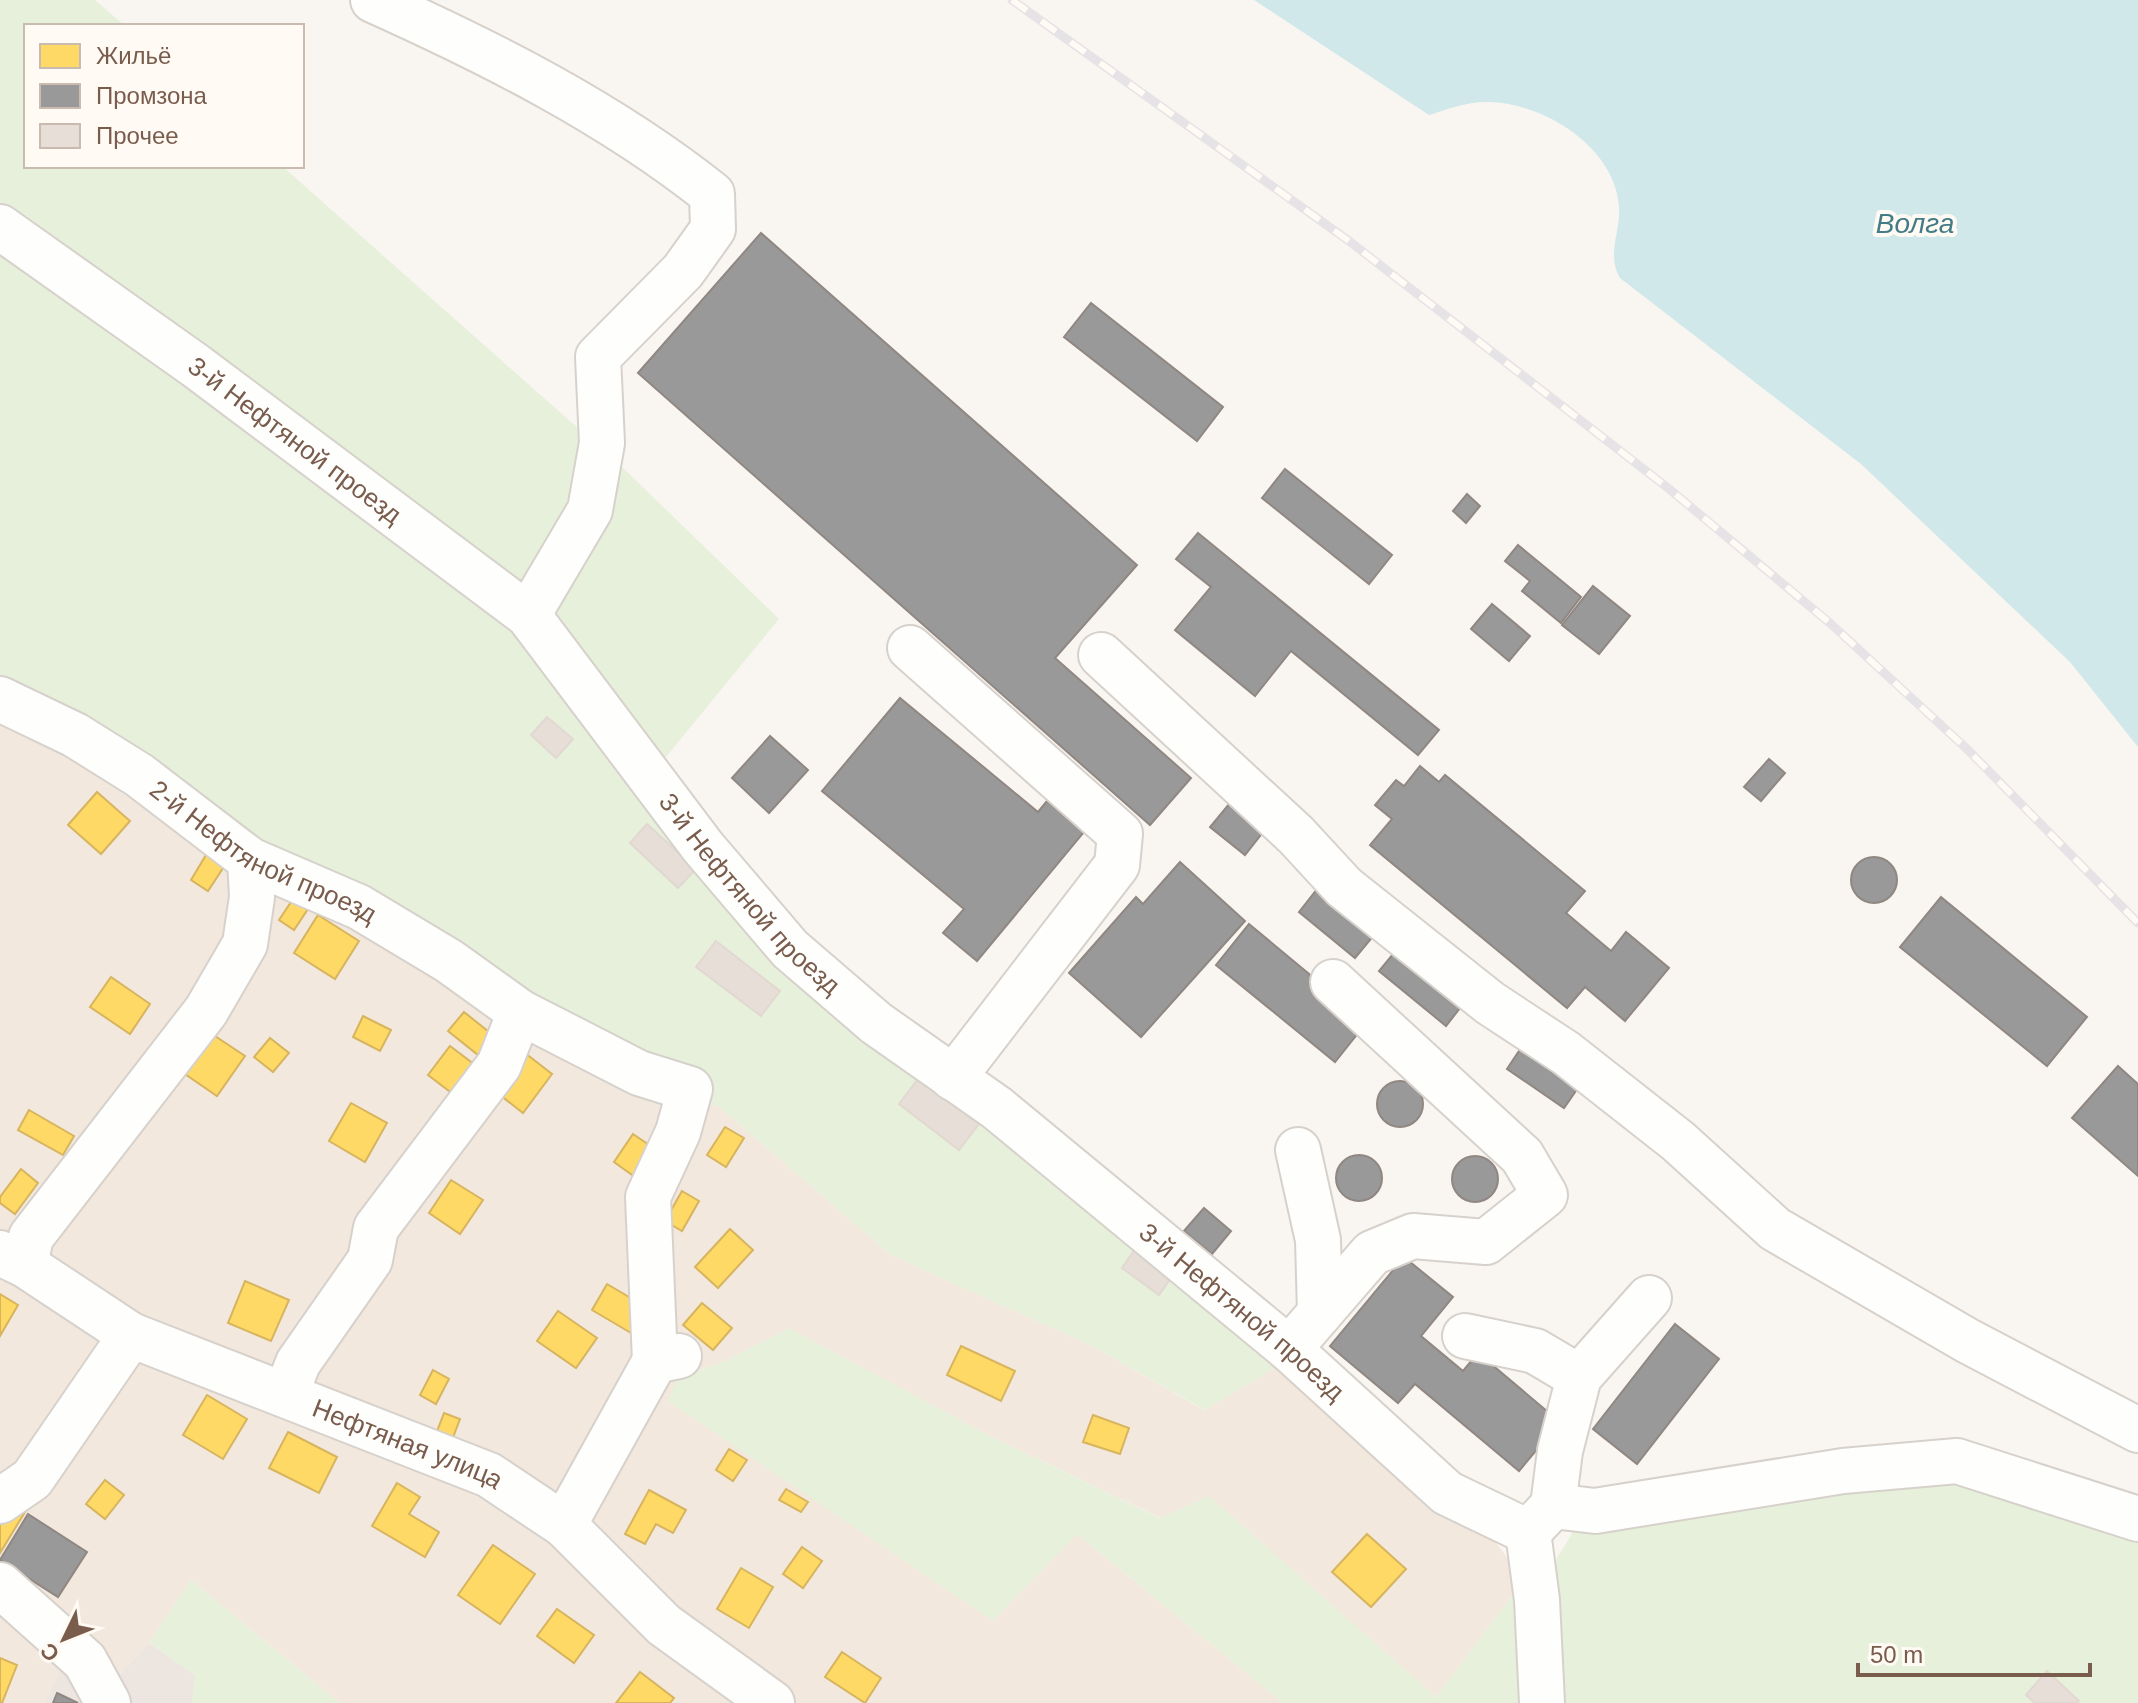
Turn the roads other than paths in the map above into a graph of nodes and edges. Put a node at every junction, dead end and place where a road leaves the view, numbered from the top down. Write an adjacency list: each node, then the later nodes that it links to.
1 (373, 0): 3 (street)
2 (0, 227): 3 (street, 3-й Нефтяной проезд)
3 (528, 615): 10 (street, 3-й Нефтяной проезд)
4 (910, 648): 10 (street)
5 (1101, 655): 20 (street)
6 (0, 699): 7 (street, 2-й Нефтяной проезд)
7 (250, 860): 9 (street, 2-й Нефтяной проезд); 12 (street)
8 (1333, 982): 14 (street)
9 (520, 1012): 19 (street); 24 (street, 2-й Нефтяной проезд)
10 (953, 1078): 17 (street, 3-й Нефтяной проезд)
11 (1298, 1150): 14 (street)
12 (12, 1259): 15 (street, Нефтяная улица)
13 (1649, 1298): 18 (street)
14 (1320, 1313): 17 (street)
15 (131, 1335): 19 (street, Нефтяная улица); 21 (street)
16 (1465, 1336): 18 (street)
17 (1289, 1349): 22 (street, 3-й Нефтяной проезд)
18 (1579, 1377): 22 (street)
19 (286, 1394): 24 (street, Нефтяная улица)
20 (2138, 1430)
21 (0, 1501)
22 (1541, 1519): 23 (street, 3-й Нефтяной проезд); 28 (street)
23 (2138, 1519)
24 (564, 1525): 27 (street, Нефтяная улица)
25 (0, 1585): 26 (street)
26 (108, 1703)
27 (772, 1703)
28 (1542, 1703)

